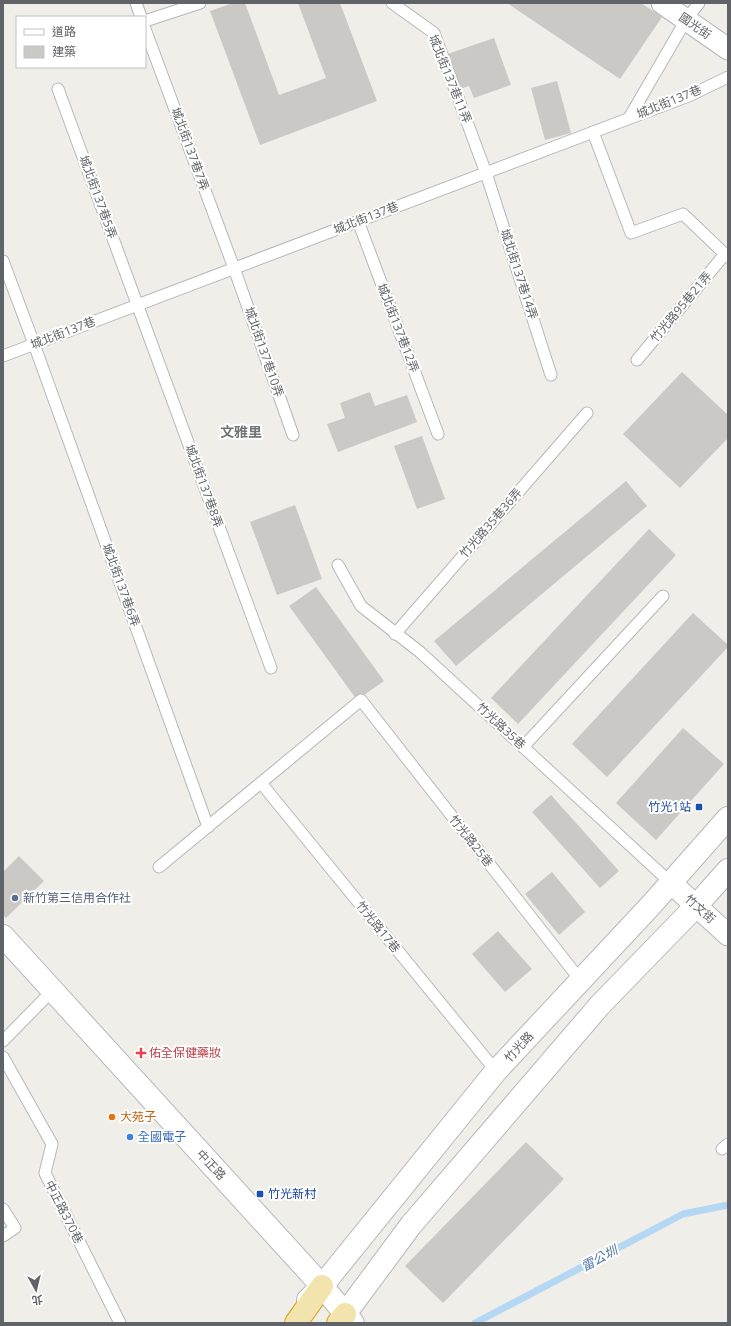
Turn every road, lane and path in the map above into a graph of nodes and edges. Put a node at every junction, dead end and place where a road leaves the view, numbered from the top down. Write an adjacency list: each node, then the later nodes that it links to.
1 (136, 3): 6 (lane)
2 (200, 3): 8 (lane)
3 (392, 3): 15 (lane, 城北街137巷11弄)
4 (662, 3): 7 (street, 國光街)
5 (699, 3): 7 (lane)
6 (141, 16)
7 (686, 20): 10 (street, 國光街); 13 (lane)
8 (146, 21)
9 (146, 32): 19 (lane, 城北街137巷7弄)
10 (728, 49)
11 (728, 77): 13 (lane, 城北街137巷)
12 (58, 89): 20 (lane, 城北街137巷5弄)
13 (629, 118): 14 (lane, 城北街137巷)
14 (593, 132): 15 (lane, 城北街137巷); 17 (lane)
15 (486, 172): 16 (lane, 城北街137巷); 24 (lane, 城北街137巷14弄)
16 (358, 221): 19 (lane, 城北街137巷); 26 (lane, 城北街137巷12弄)
17 (727, 255): 23 (lane, 竹光路95巷21弄)
18 (3, 261): 21 (lane, 城北街137巷6弄)
19 (234, 268): 20 (lane, 城北街137巷); 27 (lane, 城北街137巷10弄)
20 (138, 305): 21 (lane, 城北街137巷); 31 (lane, 城北街137巷8弄)
21 (34, 344): 22 (lane, 城北街137巷); 35 (lane, 城北街137巷6弄)
22 (3, 356)
23 (636, 360)
24 (551, 375)
25 (587, 413): 30 (lane, 竹光路35巷36弄)
26 (438, 434)
27 (293, 435)
28 (338, 565): 30 (lane, 竹光路35巷)
29 (663, 596): 32 (lane)
30 (395, 634): 32 (lane, 竹光路35巷)
31 (271, 668)
32 (524, 747): 38 (lane, 竹光路35巷)
33 (261, 783): 35 (lane); 42 (lane, 竹光路25巷); 46 (lane, 竹光路17巷)
34 (728, 818): 38 (street, 竹光路)
35 (208, 827): 36 (lane)
36 (159, 867)
37 (728, 870): 39 (street)
38 (671, 883): 39 (street, 竹文街); 42 (street, 竹光路)
39 (696, 906): 40 (street, 竹文街); 50 (street)
40 (728, 935)
41 (3, 936): 43 (street, 中正路)
42 (581, 981): 46 (street, 竹光路)
43 (52, 991): 44 (lane); 49 (street, 中正路)
44 (3, 1041)
45 (3, 1057): 51 (lane, 中正路370巷)
46 (496, 1071): 49 (street, 竹光路)
47 (3, 1209): 48 (lane)
48 (3, 1236)
49 (322, 1286): 50 (street, 中正路); 52 (street, 竹光路); 53 (highway)
50 (344, 1321)
51 (120, 1323)
52 (287, 1323)
53 (296, 1323)

